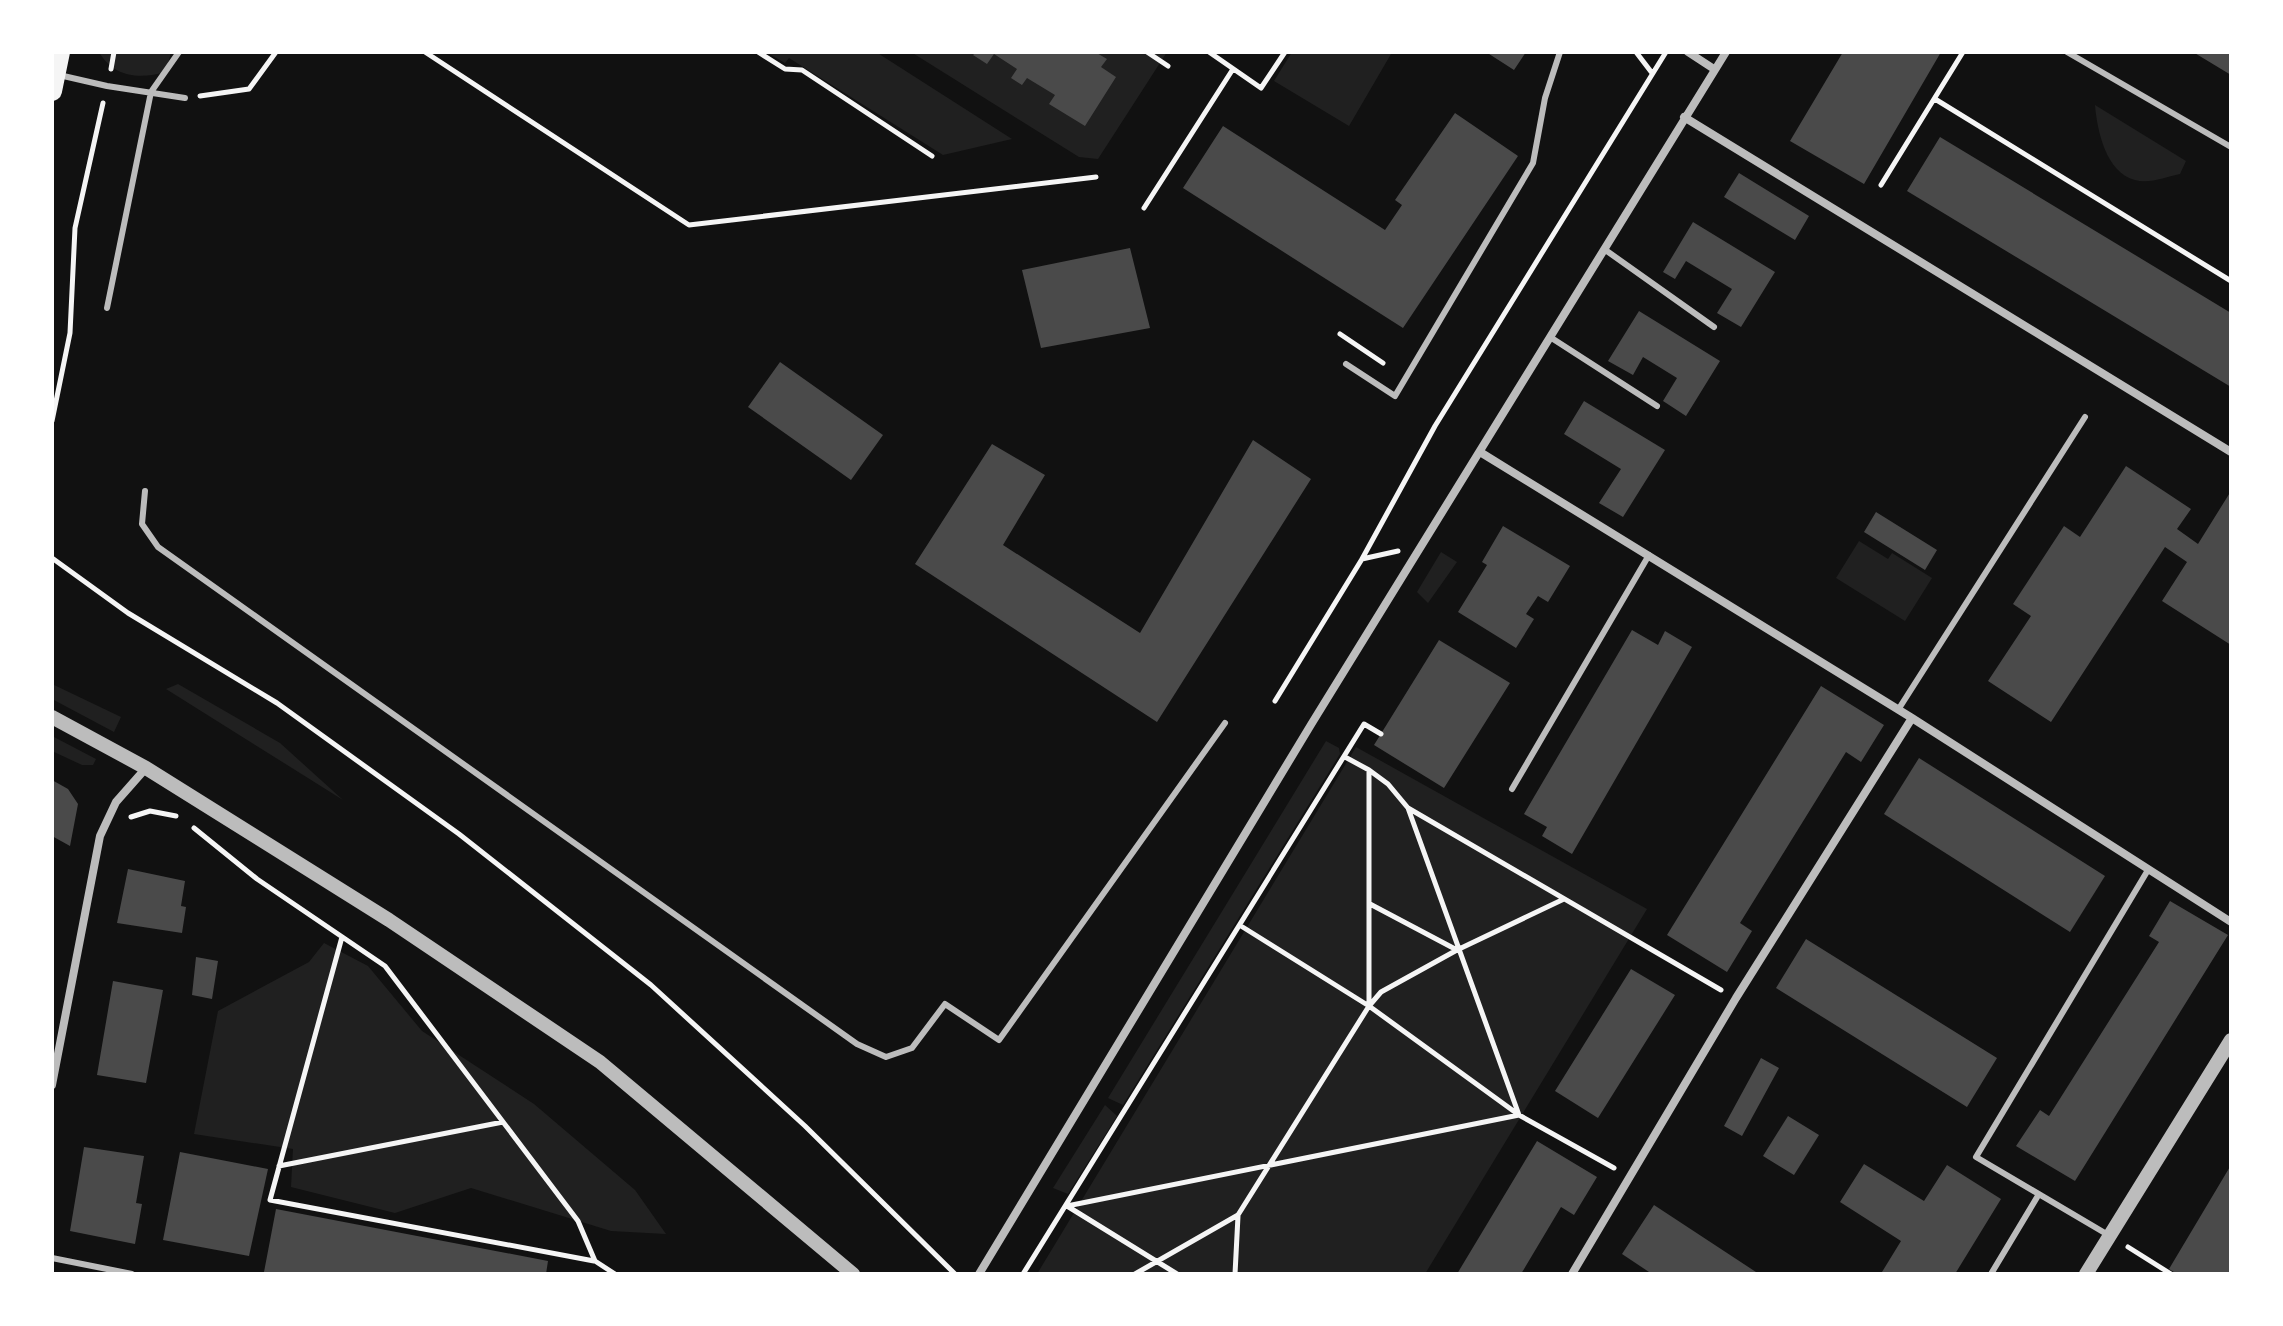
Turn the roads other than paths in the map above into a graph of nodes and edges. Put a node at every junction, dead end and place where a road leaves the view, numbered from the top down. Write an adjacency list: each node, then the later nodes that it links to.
1 (60, 52): 8 (main road)
2 (179, 52): 9 (lane)
3 (1560, 52): 17 (lane)
4 (1688, 52): 7 (street)
5 (1726, 52): 7 (street)
6 (2067, 52): 12 (lane)
7 (1714, 69): 11 (street)
8 (54, 82): 9 (lane)
9 (151, 92): 10 (lane); 14 (lane)
10 (185, 98)
11 (1684, 117): 13 (street); 21 (street)
12 (2231, 147)
13 (1604, 249): 15 (lane); 16 (street)
14 (107, 308)
15 (1714, 327)
16 (1550, 337): 18 (lane); 20 (street)
17 (1346, 364)
18 (1657, 406)
19 (2085, 417): 24 (lane)
20 (1480, 452): 23 (street); 39 (street)
21 (2231, 452)
22 (145, 491): 27 (lane)
23 (1649, 555): 24 (street); 29 (lane)
24 (1898, 710): 26 (street)
25 (52, 717): 28 (street)
26 (1912, 718): 30 (street); 40 (street)
27 (1225, 723)
28 (146, 768): 33 (street); 38 (street)
29 (1512, 789)
30 (2148, 870): 31 (street); 34 (lane)
31 (2231, 922)
32 (2231, 1040): 35 (street)
33 (52, 1085)
34 (2039, 1194): 35 (lane); 41 (lane)
35 (2110, 1236): 42 (street)
36 (52, 1258): 37 (lane)
37 (132, 1274)
38 (853, 1274)
39 (979, 1274)
40 (1572, 1274)
41 (1991, 1274)
42 (2086, 1274)

